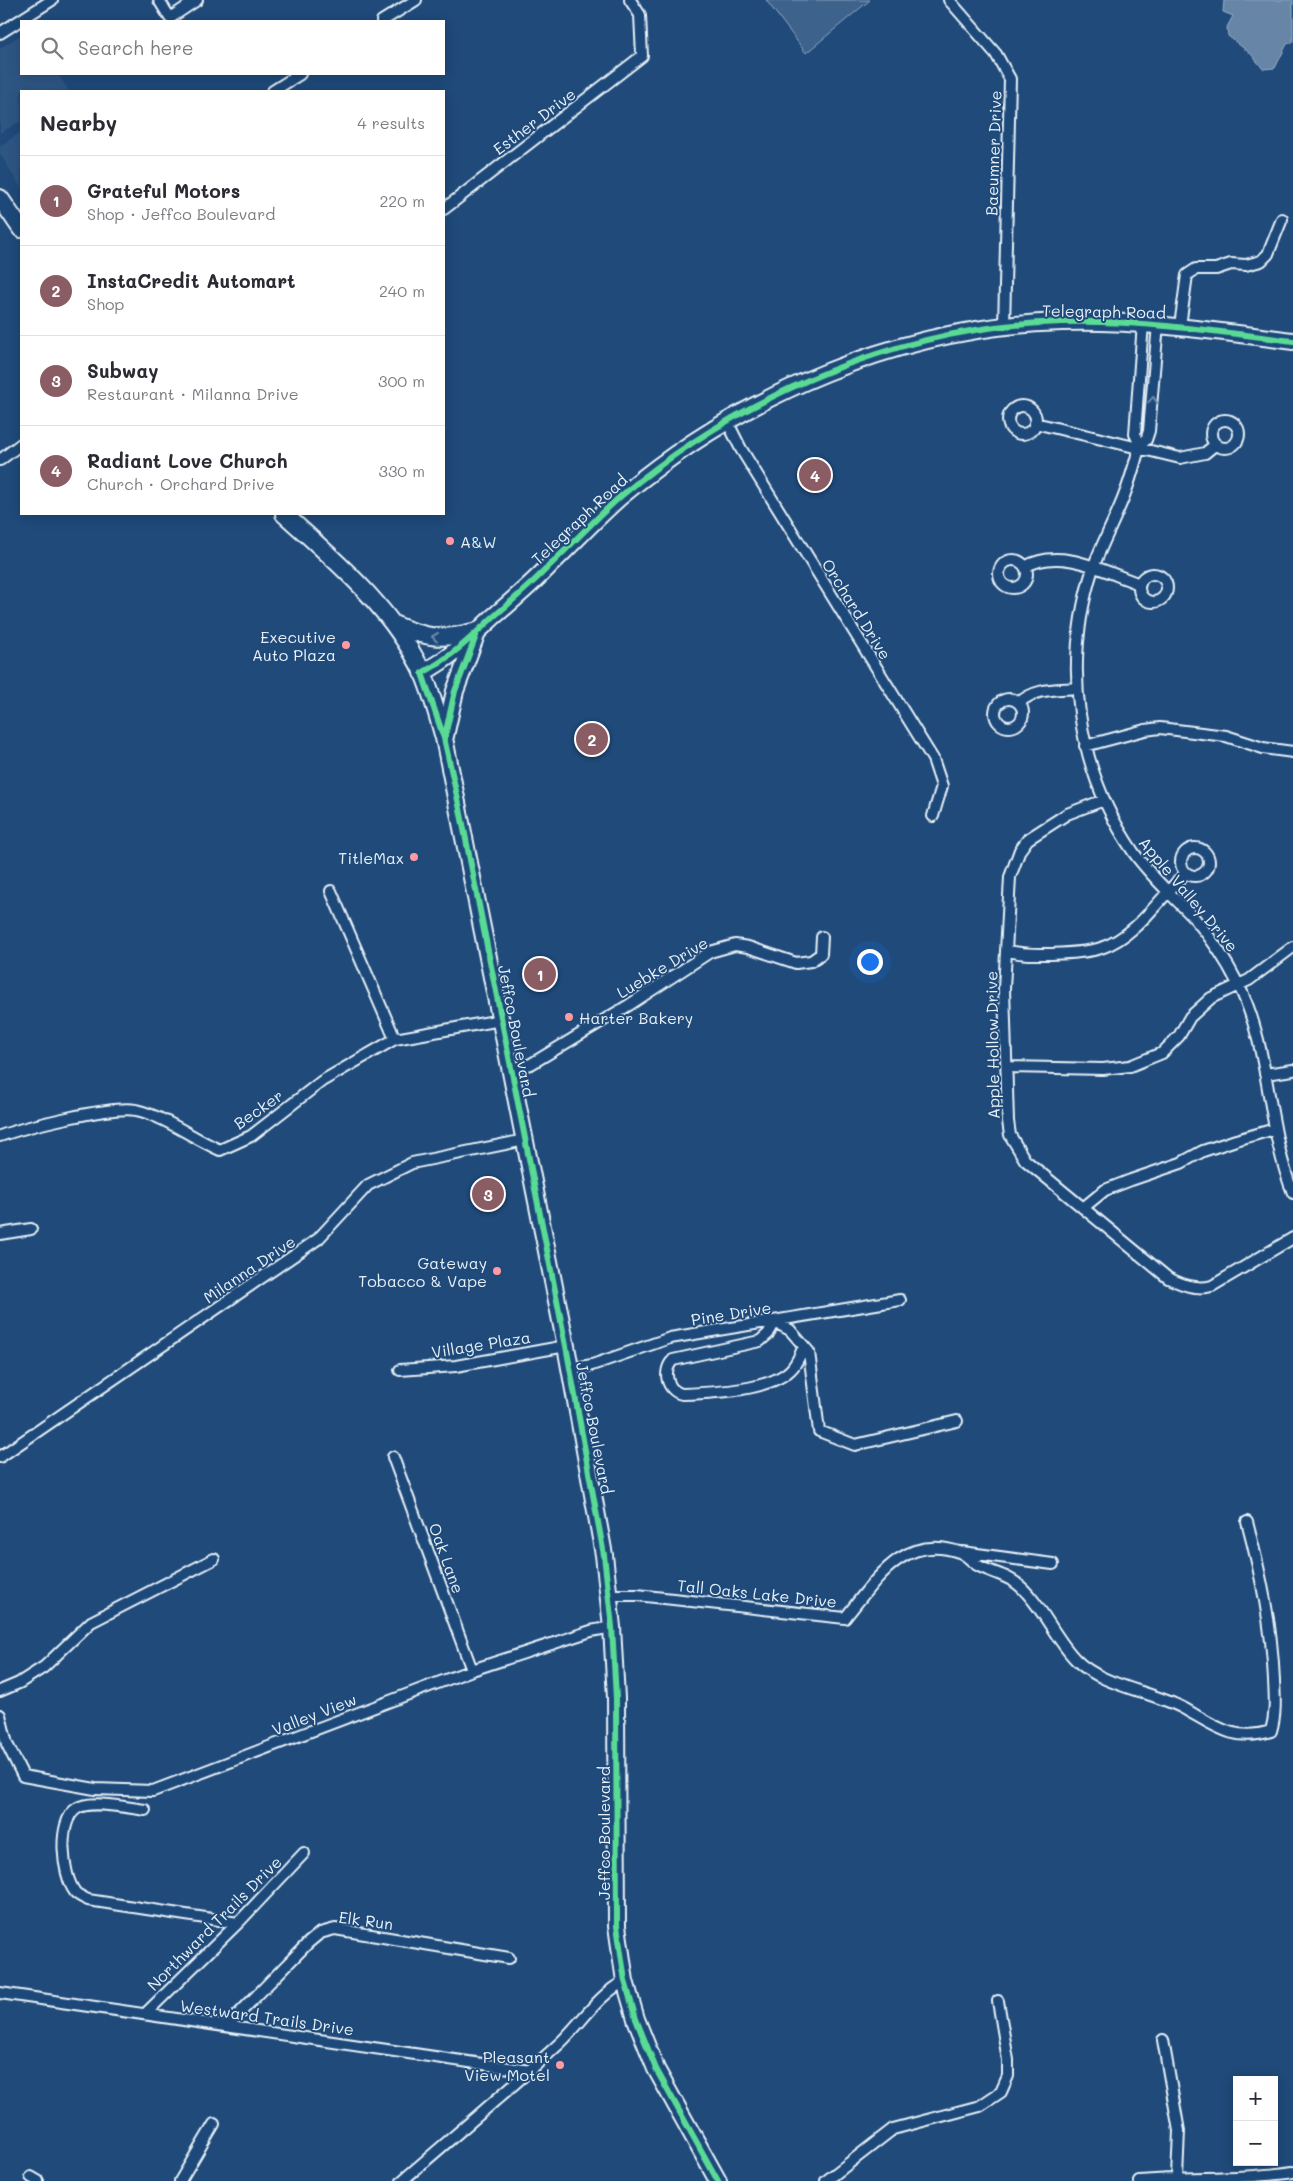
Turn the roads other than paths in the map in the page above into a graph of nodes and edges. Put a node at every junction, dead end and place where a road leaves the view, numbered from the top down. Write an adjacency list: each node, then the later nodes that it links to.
1 (52, 0): 7 (street)
2 (159, 0): 3 (street)
3 (197, 0)
4 (416, 0): 8 (street)
5 (630, 0): 14 (street, Esther Drive)
6 (949, 0): 19 (street, Baeumner Drive)
7 (21, 20)
8 (384, 20)
9 (20, 21): 10 (street)
10 (0, 34)
11 (298, 75): 12 (street)
12 (275, 90)
13 (0, 198): 16 (main road)
14 (445, 207)
15 (1282, 219): 18 (street)
16 (20, 228)
17 (1151, 324): 18 (main road, Telegraph Road); 19 (main road, Telegraph Road); 25 (street, Apple Valley Drive); 25 (street, Apple Valley Drive, one-way to 17)
18 (1180, 326): 20 (main road, Telegraph Road)
19 (1004, 327): 21 (main road, Telegraph Road)
20 (1293, 341)
21 (727, 421): 32 (main road, Telegraph Road); 40 (street, Orchard Drive)
22 (1035, 424): 25 (street)
23 (1216, 444): 25 (street)
24 (20, 445): 26 (street)
25 (1140, 446): 29 (street, Apple Valley Drive)
26 (0, 460)
27 (285, 515): 31 (main road, Jeffco Boulevard)
28 (1024, 567): 29 (street)
29 (1093, 568): 30 (street); 34 (street, Apple Valley Drive)
30 (1140, 584)
31 (393, 624): 32 (main road, one-way to 31); 33 (main road, Jeffco Boulevard)
32 (478, 631): 33 (main road, Telegraph Road); 36 (main road)
33 (422, 673): 36 (main road, Jeffco Boulevard)
34 (1077, 688): 35 (street); 37 (street, Apple Valley Drive)
35 (1018, 703)
36 (444, 738): 48 (main road, Jeffco Boulevard)
37 (1085, 746): 38 (street); 39 (street, Apple Valley Drive)
38 (1293, 752)
39 (1104, 800): 43 (street, Apple Valley Drive); 46 (street, Apple Hollow Drive)
40 (933, 816)
41 (1186, 872): 43 (street)
42 (331, 891): 49 (street)
43 (1166, 891): 46 (street); 47 (street, Apple Valley Drive)
44 (822, 937): 51 (street, Luebke Drive)
45 (1293, 947): 47 (street)
46 (1006, 950): 50 (street, Apple Hollow Drive)
47 (1239, 985): 50 (street); 53 (street, Apple Valley Drive)
48 (501, 1020): 49 (street, Becker); 51 (main road, Jeffco Boulevard)
49 (395, 1039): 55 (street, Becker)
50 (1007, 1067): 58 (street, Apple Hollow Drive)
51 (511, 1069): 56 (main road, Jeffco Boulevard)
52 (1293, 1070): 53 (street)
53 (1265, 1074): 54 (street, Apple Valley Drive)
54 (1275, 1130): 57 (street, Apple Valley Drive); 58 (street)
55 (0, 1136)
56 (525, 1140): 64 (main road, Jeffco Boulevard); 69 (street, Milanna Drive)
57 (1293, 1193)
58 (1083, 1208): 61 (street, Apple Hollow Drive)
59 (31, 1230): 60 (street)
60 (0, 1234)
61 (1293, 1238)
62 (900, 1300): 63 (street, Pine Drive)
63 (774, 1322): 65 (street); 65 (street); 66 (street, Pine Drive)
64 (566, 1346): 66 (main road, Jeffco Boulevard); 67 (street, Village Plaza)
65 (804, 1346): 68 (street)
66 (570, 1369): 75 (main road, Jeffco Boulevard)
67 (400, 1370)
68 (957, 1421)
69 (0, 1457)
70 (393, 1457): 77 (street, Oak Lane)
71 (1246, 1522): 72 (street, Tall Oaks Lake Drive)
72 (961, 1552): 74 (street, Tall Oaks Lake Drive); 75 (street, Tall Oaks Lake Drive)
73 (214, 1559): 78 (street)
74 (1053, 1564)
75 (609, 1594): 76 (main road, Jeffco Boulevard)
76 (612, 1628): 77 (street, Valley View); 84 (main road, Jeffco Boulevard)
77 (472, 1670): 79 (street, Valley View)
78 (0, 1691)
79 (0, 1715)
80 (145, 1810): 82 (street)
81 (304, 1854): 82 (street, Northward Trails Drive)
82 (238, 1922): 87 (street, Northward Trails Drive)
83 (509, 1958): 88 (street, Elk Run)
84 (626, 1981): 90 (street); 96 (main road, Jeffco Boulevard)
85 (0, 1993): 87 (street, Westward Trails Drive)
86 (998, 2001): 97 (street)
87 (145, 2014): 88 (street, Westward Trails Drive)
88 (227, 2026): 90 (street, Westward Trails Drive)
89 (1162, 2040): 93 (street)
90 (530, 2071): 95 (street)
91 (214, 2124): 94 (street)
92 (1293, 2172): 93 (street)
93 (1178, 2178): 98 (street)
94 (180, 2181)
95 (402, 2181)
96 (718, 2181)
97 (826, 2181)
98 (1138, 2181)

